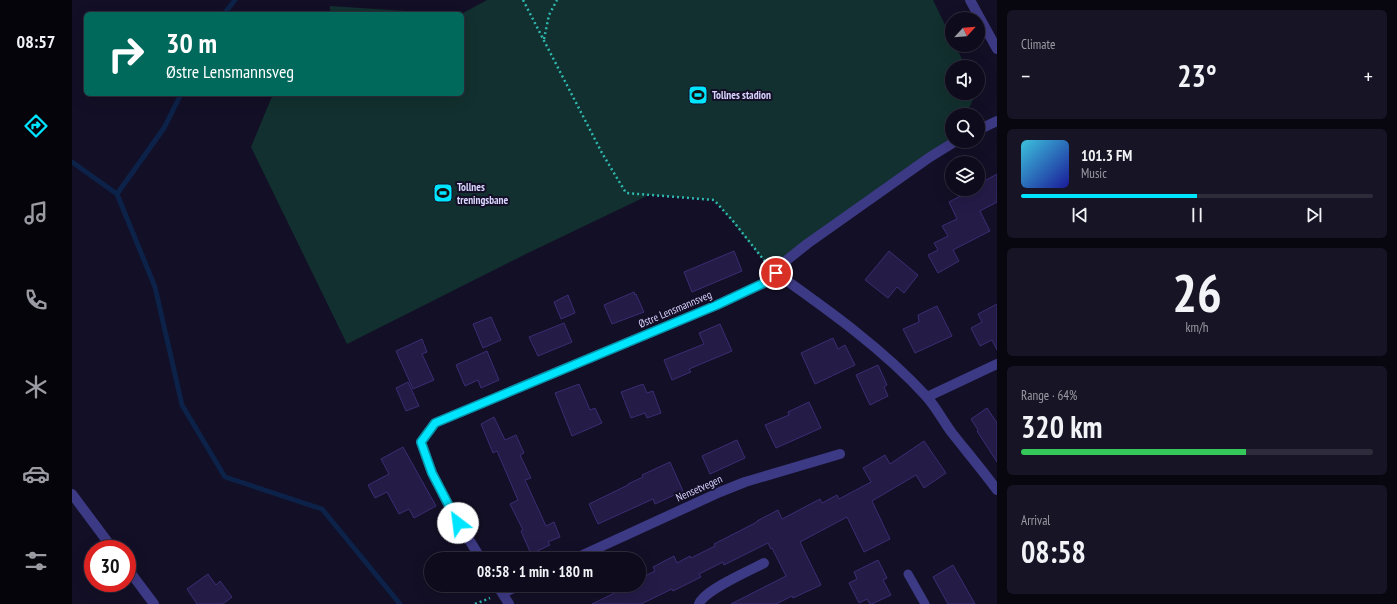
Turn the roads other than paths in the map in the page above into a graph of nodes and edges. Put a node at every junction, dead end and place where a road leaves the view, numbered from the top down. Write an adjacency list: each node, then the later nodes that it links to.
1 (970, 0): 2 (street)
2 (997, 49)
3 (997, 121): 4 (street)
4 (985, 127)
5 (945, 148): 6 (street)
6 (776, 273): 8 (street); 13 (street, Østre Lensmannsveg)
7 (997, 364): 8 (street)
8 (927, 397): 10 (street)
9 (840, 454): 14 (street, Nensetvegen)
10 (997, 490)
11 (72, 494): 12 (street)
12 (106, 540)
13 (477, 552)
14 (589, 552)
15 (764, 563): 21 (street)
16 (908, 574): 22 (lane)
17 (136, 580): 19 (street)
18 (502, 592): 20 (street)
19 (154, 604)
20 (509, 604)
21 (699, 604)
22 (925, 604)

